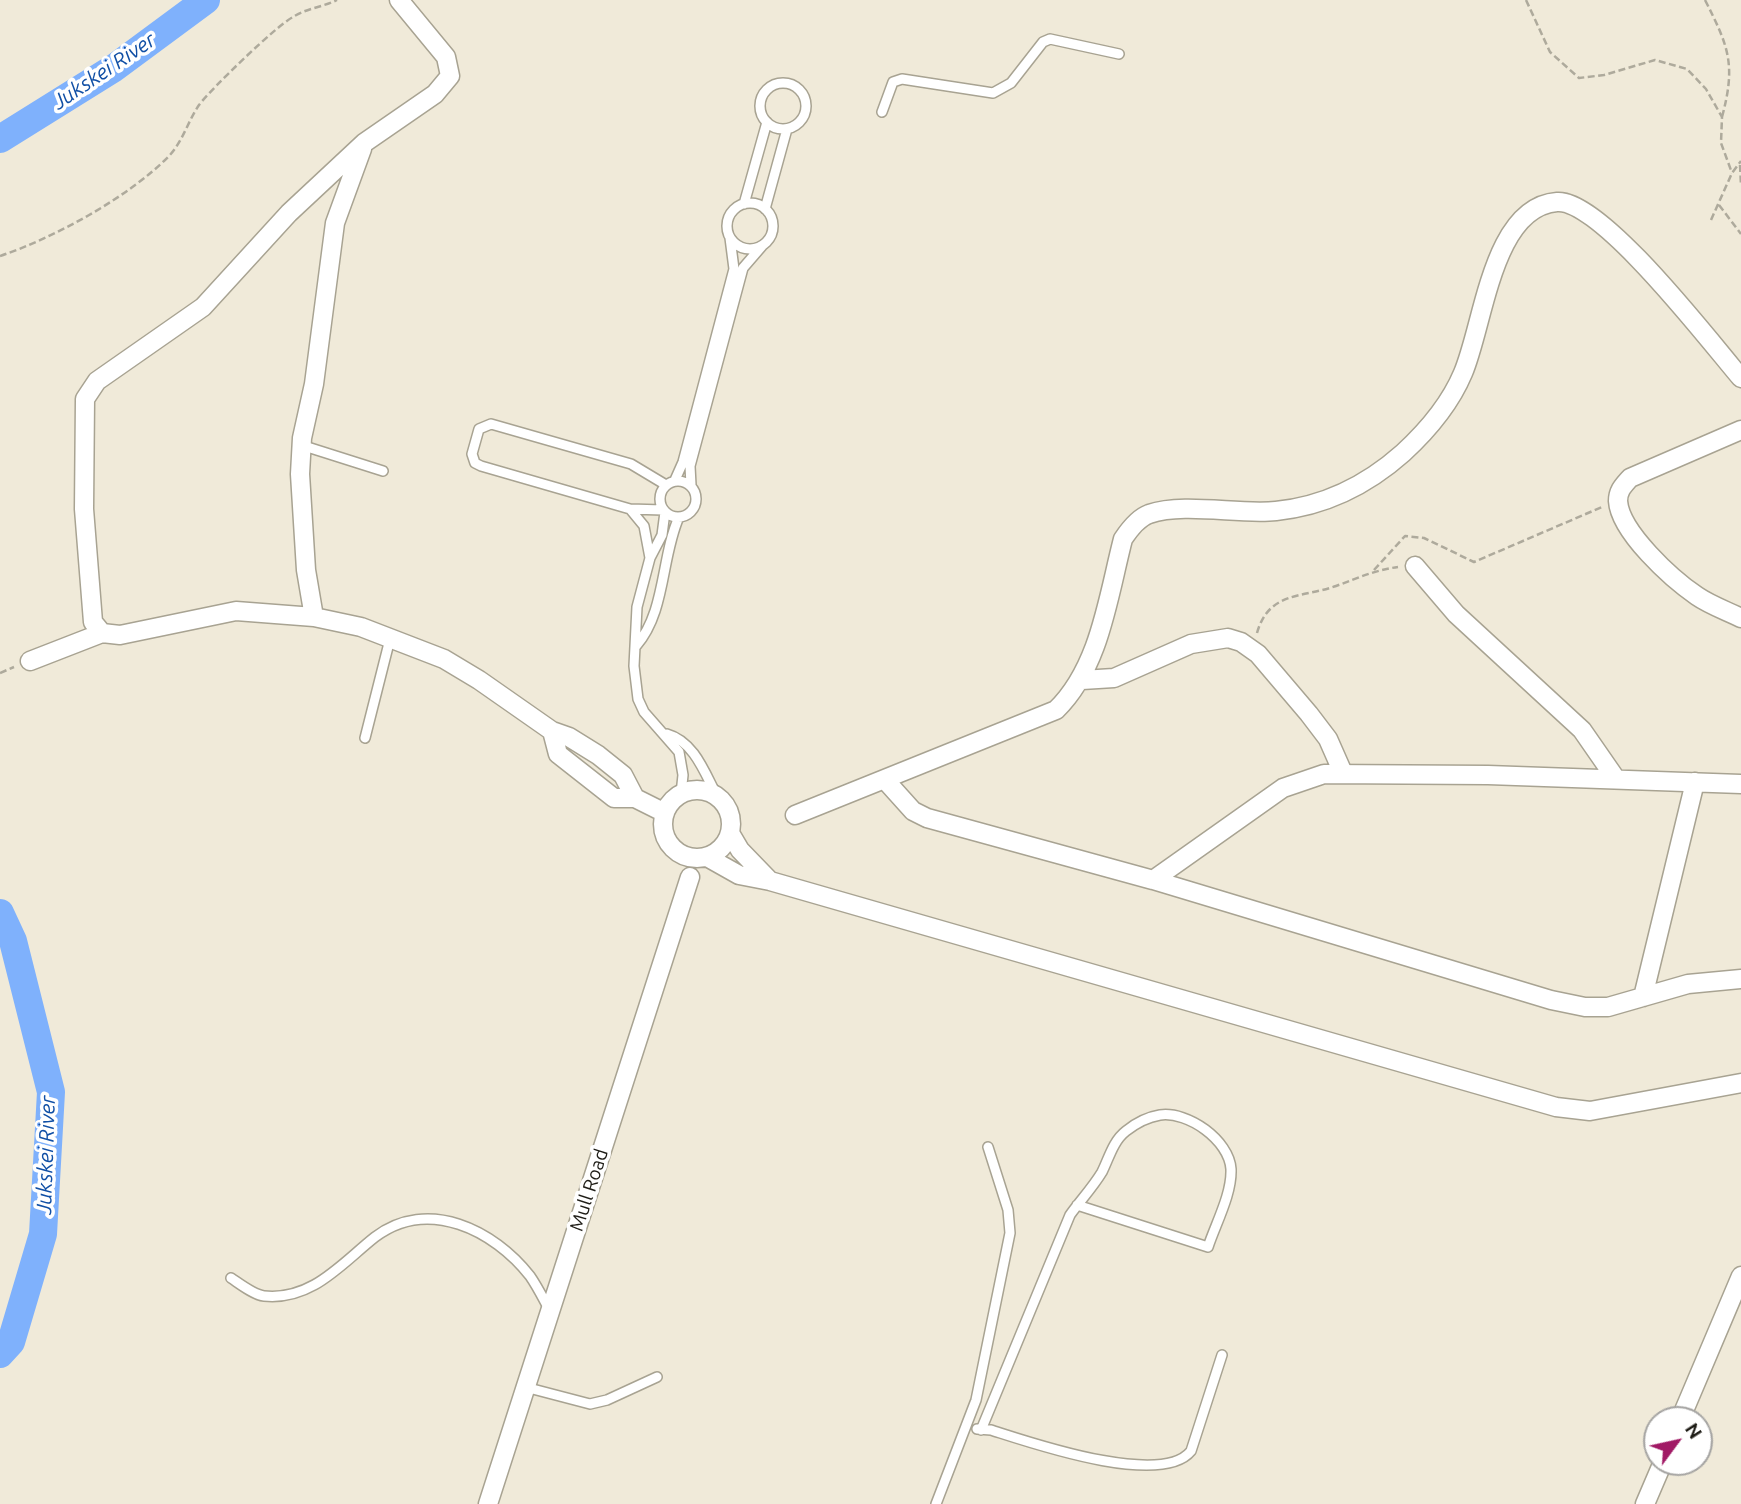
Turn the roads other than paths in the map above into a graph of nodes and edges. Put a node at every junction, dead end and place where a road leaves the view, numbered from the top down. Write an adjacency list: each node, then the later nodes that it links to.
1 (398, 0): 6 (street)
2 (1119, 54): 3 (lane)
3 (882, 112)
4 (767, 122): 5 (lane); 5 (lane); 7 (lane)
5 (787, 128): 8 (lane)
6 (364, 143): 13 (street); 25 (street)
7 (744, 204): 8 (lane); 9 (lane)
8 (765, 209): 10 (lane)
9 (730, 238): 10 (lane); 15 (lane)
10 (762, 246): 17 (lane)
11 (1741, 378): 29 (street)
12 (1741, 430): 24 (street)
13 (301, 445): 14 (lane); 23 (street)
14 (383, 471)
15 (675, 480): 16 (lane); 17 (lane)
16 (666, 485): 18 (lane); 19 (lane)
17 (691, 485): 20 (lane)
18 (630, 509): 19 (lane); 21 (lane)
19 (664, 511): 20 (lane); 21 (lane)
20 (679, 517): 27 (lane)
21 (650, 558): 27 (lane)
22 (1415, 566): 33 (street)
23 (314, 617): 25 (street); 26 (street)
24 (1741, 618)
25 (102, 632): 28 (street)
26 (390, 639): 31 (lane); 39 (street)
27 (636, 646): 30 (lane)
28 (30, 661)
29 (1082, 680): 32 (street); 34 (street)
30 (665, 733): 37 (lane); 38 (lane)
31 (365, 738)
32 (1343, 773): 33 (street); 44 (street)
33 (1616, 779): 35 (street)
34 (886, 781): 40 (street); 44 (street)
35 (1695, 782): 36 (street); 47 (street)
36 (1741, 784)
37 (681, 794): 38 (street); 39 (street)
38 (718, 798): 41 (street)
39 (665, 813): 42 (street)
40 (795, 815)
41 (730, 833): 42 (street); 45 (street)
42 (707, 857): 45 (street)
43 (690, 877): 53 (street, Mull Road)
44 (1153, 880): 47 (street)
45 (770, 881): 48 (street)
46 (1741, 979): 47 (street)
47 (1643, 997)
48 (1736, 1086)
49 (988, 1147): 58 (lane)
50 (1077, 1205): 50 (lane); 59 (lane)
51 (1741, 1276): 57 (street)
52 (231, 1278): 53 (lane)
53 (550, 1311): 56 (street, Mull Road)
54 (1222, 1355): 59 (lane)
55 (657, 1377): 56 (lane)
56 (526, 1387): 61 (street, Mull Road)
57 (1686, 1406)
58 (967, 1427): 59 (lane); 62 (lane)
59 (981, 1430)
60 (1657, 1476): 63 (street)
61 (488, 1504)
62 (936, 1504)
63 (1645, 1504)

